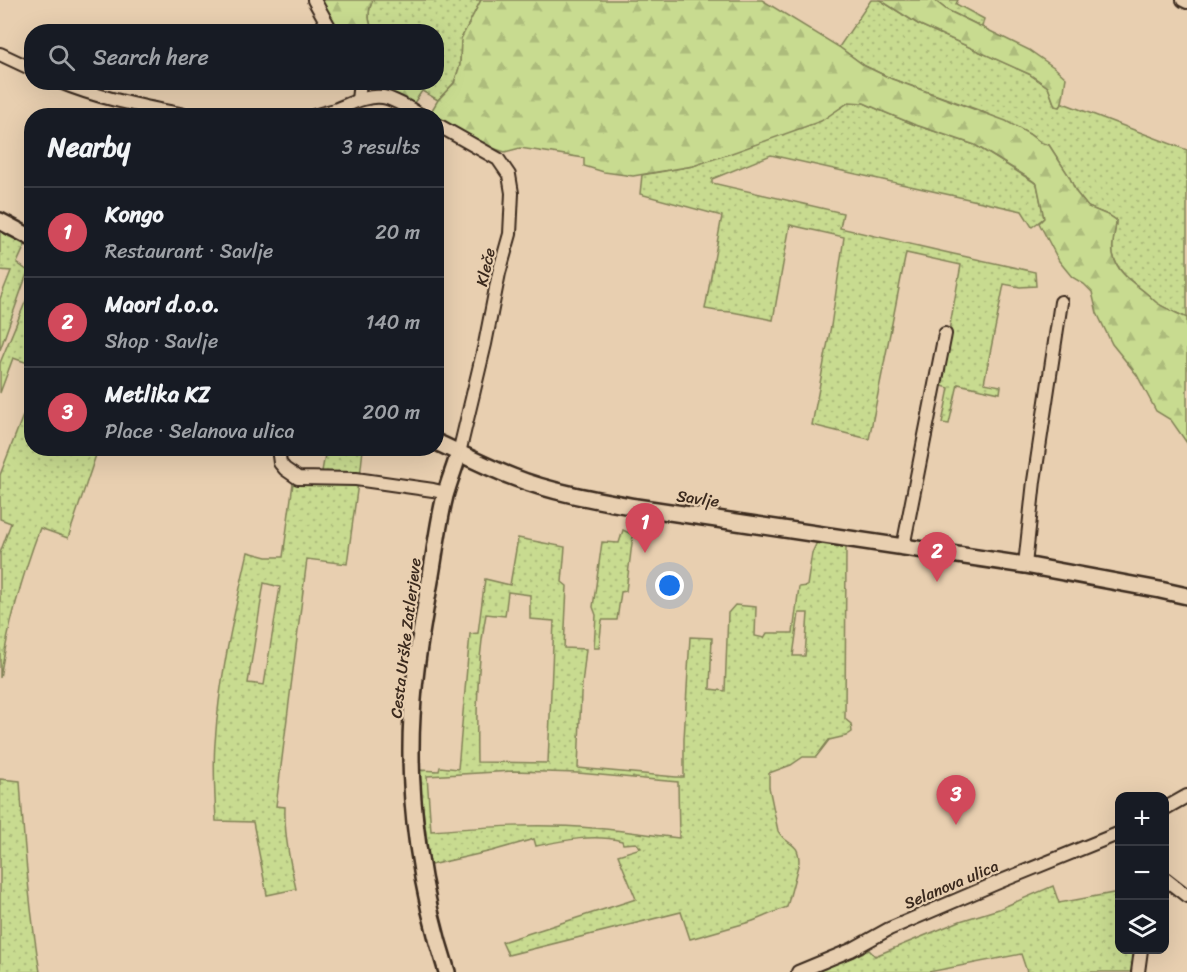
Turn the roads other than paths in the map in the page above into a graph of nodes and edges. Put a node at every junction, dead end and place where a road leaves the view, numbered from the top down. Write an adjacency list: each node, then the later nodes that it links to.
1 (314, 0): 2 (street)
2 (328, 24)
3 (0, 54): 4 (street)
4 (24, 65)
5 (81, 90): 8 (street)
6 (359, 90): 7 (street)
7 (358, 100): 9 (street); 10 (street)
8 (150, 108)
9 (340, 108)
10 (407, 108)
11 (444, 129): 17 (street, Kleče)
12 (0, 221): 13 (street)
13 (24, 234)
14 (1061, 302): 21 (street)
15 (945, 334): 20 (street)
16 (444, 446): 17 (street, Savlje)
17 (459, 453): 19 (street, Cesta Urške Zatlerjeve); 20 (street, Savlje)
18 (279, 456): 19 (street)
19 (446, 493): 29 (street, Cesta Urške Zatlerjeve)
20 (903, 547): 21 (street, Savlje)
21 (1025, 565): 22 (street, Savlje)
22 (1187, 597)
23 (1187, 796): 24 (street)
24 (1169, 806)
25 (1115, 835): 30 (street, Selanova ulica)
26 (1169, 882): 27 (street)
27 (1187, 896)
28 (1140, 954): 31 (street)
29 (447, 972)
30 (798, 972)
31 (1138, 972)

